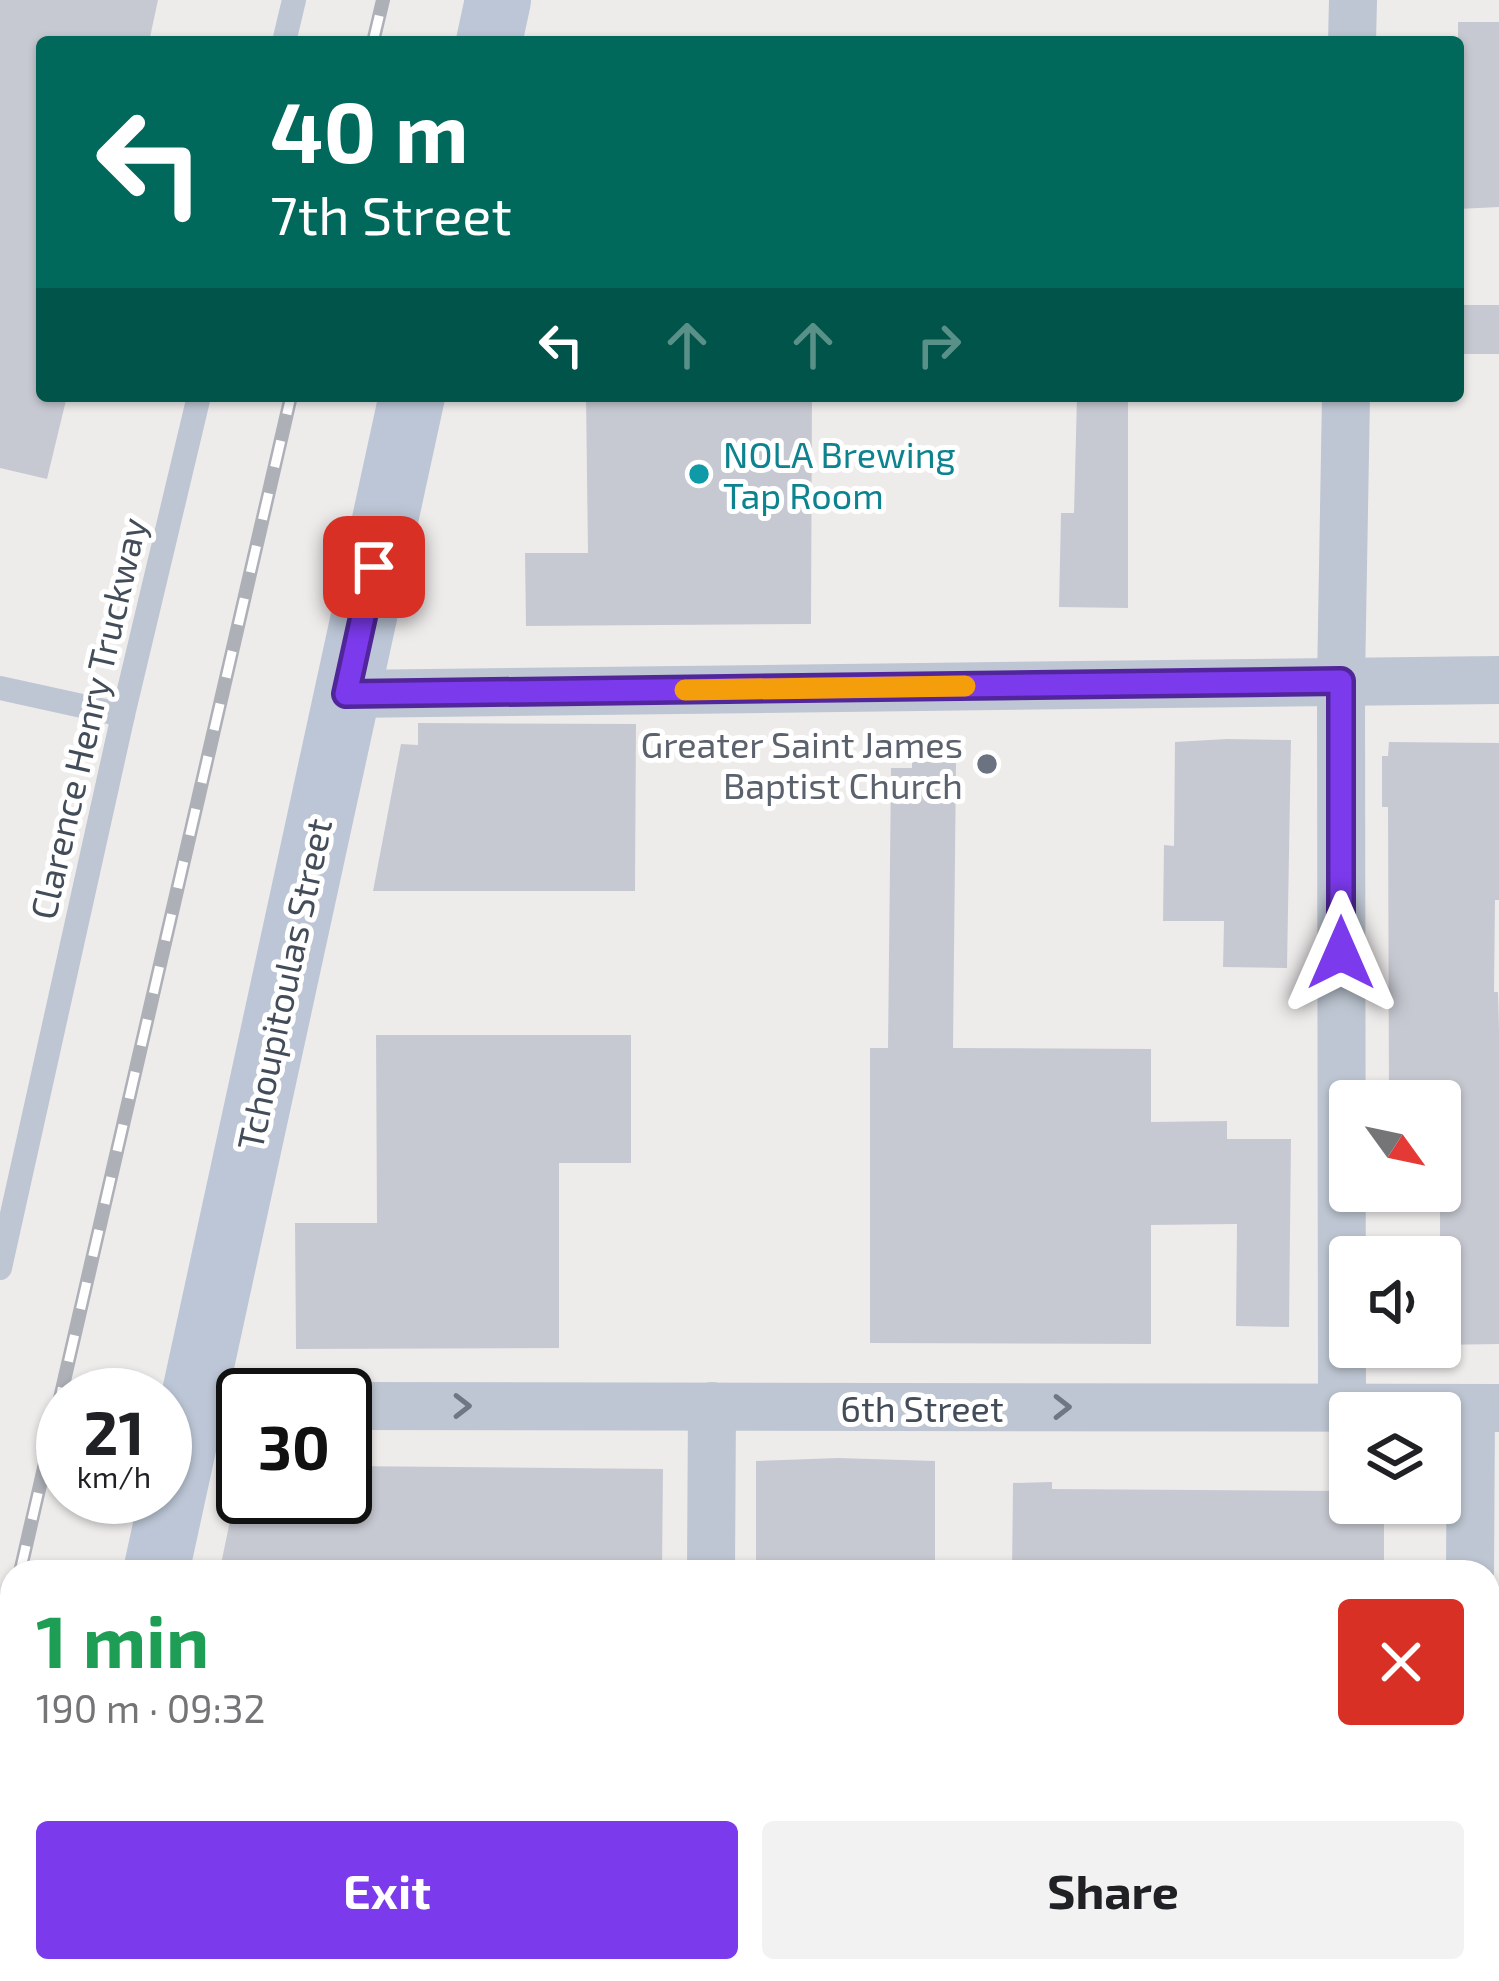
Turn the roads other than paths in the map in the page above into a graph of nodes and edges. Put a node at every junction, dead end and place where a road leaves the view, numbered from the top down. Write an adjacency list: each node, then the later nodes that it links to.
1 (294, 0): 4 (lane)
2 (498, 0): 5 (street)
3 (1353, 0): 6 (street)
4 (285, 36)
5 (490, 36)
6 (1352, 36)
7 (198, 402): 14 (lane, Clarence Henry Truckway)
8 (411, 402): 13 (street, Tchoupitoulas Street)
9 (1346, 402): 11 (street)
10 (1499, 680): 11 (street)
11 (1341, 681): 13 (street); 17 (street)
12 (0, 688): 14 (lane)
13 (346, 694): 16 (street, Tchoupitoulas Street)
14 (123, 715): 15 (lane, Clarence Henry Truckway)
15 (0, 1268)
16 (224, 1368)
17 (1342, 1392)
18 (372, 1406): 19 (street, 6th Street, one-way to 19)
19 (712, 1406): 20 (street, 6th Street, one-way to 20); 24 (street)
20 (1329, 1408)
21 (1485, 1408): 25 (street)
22 (216, 1410): 23 (street, Tchoupitoulas Street)
23 (160, 1560)
24 (711, 1560)
25 (1471, 1560)

